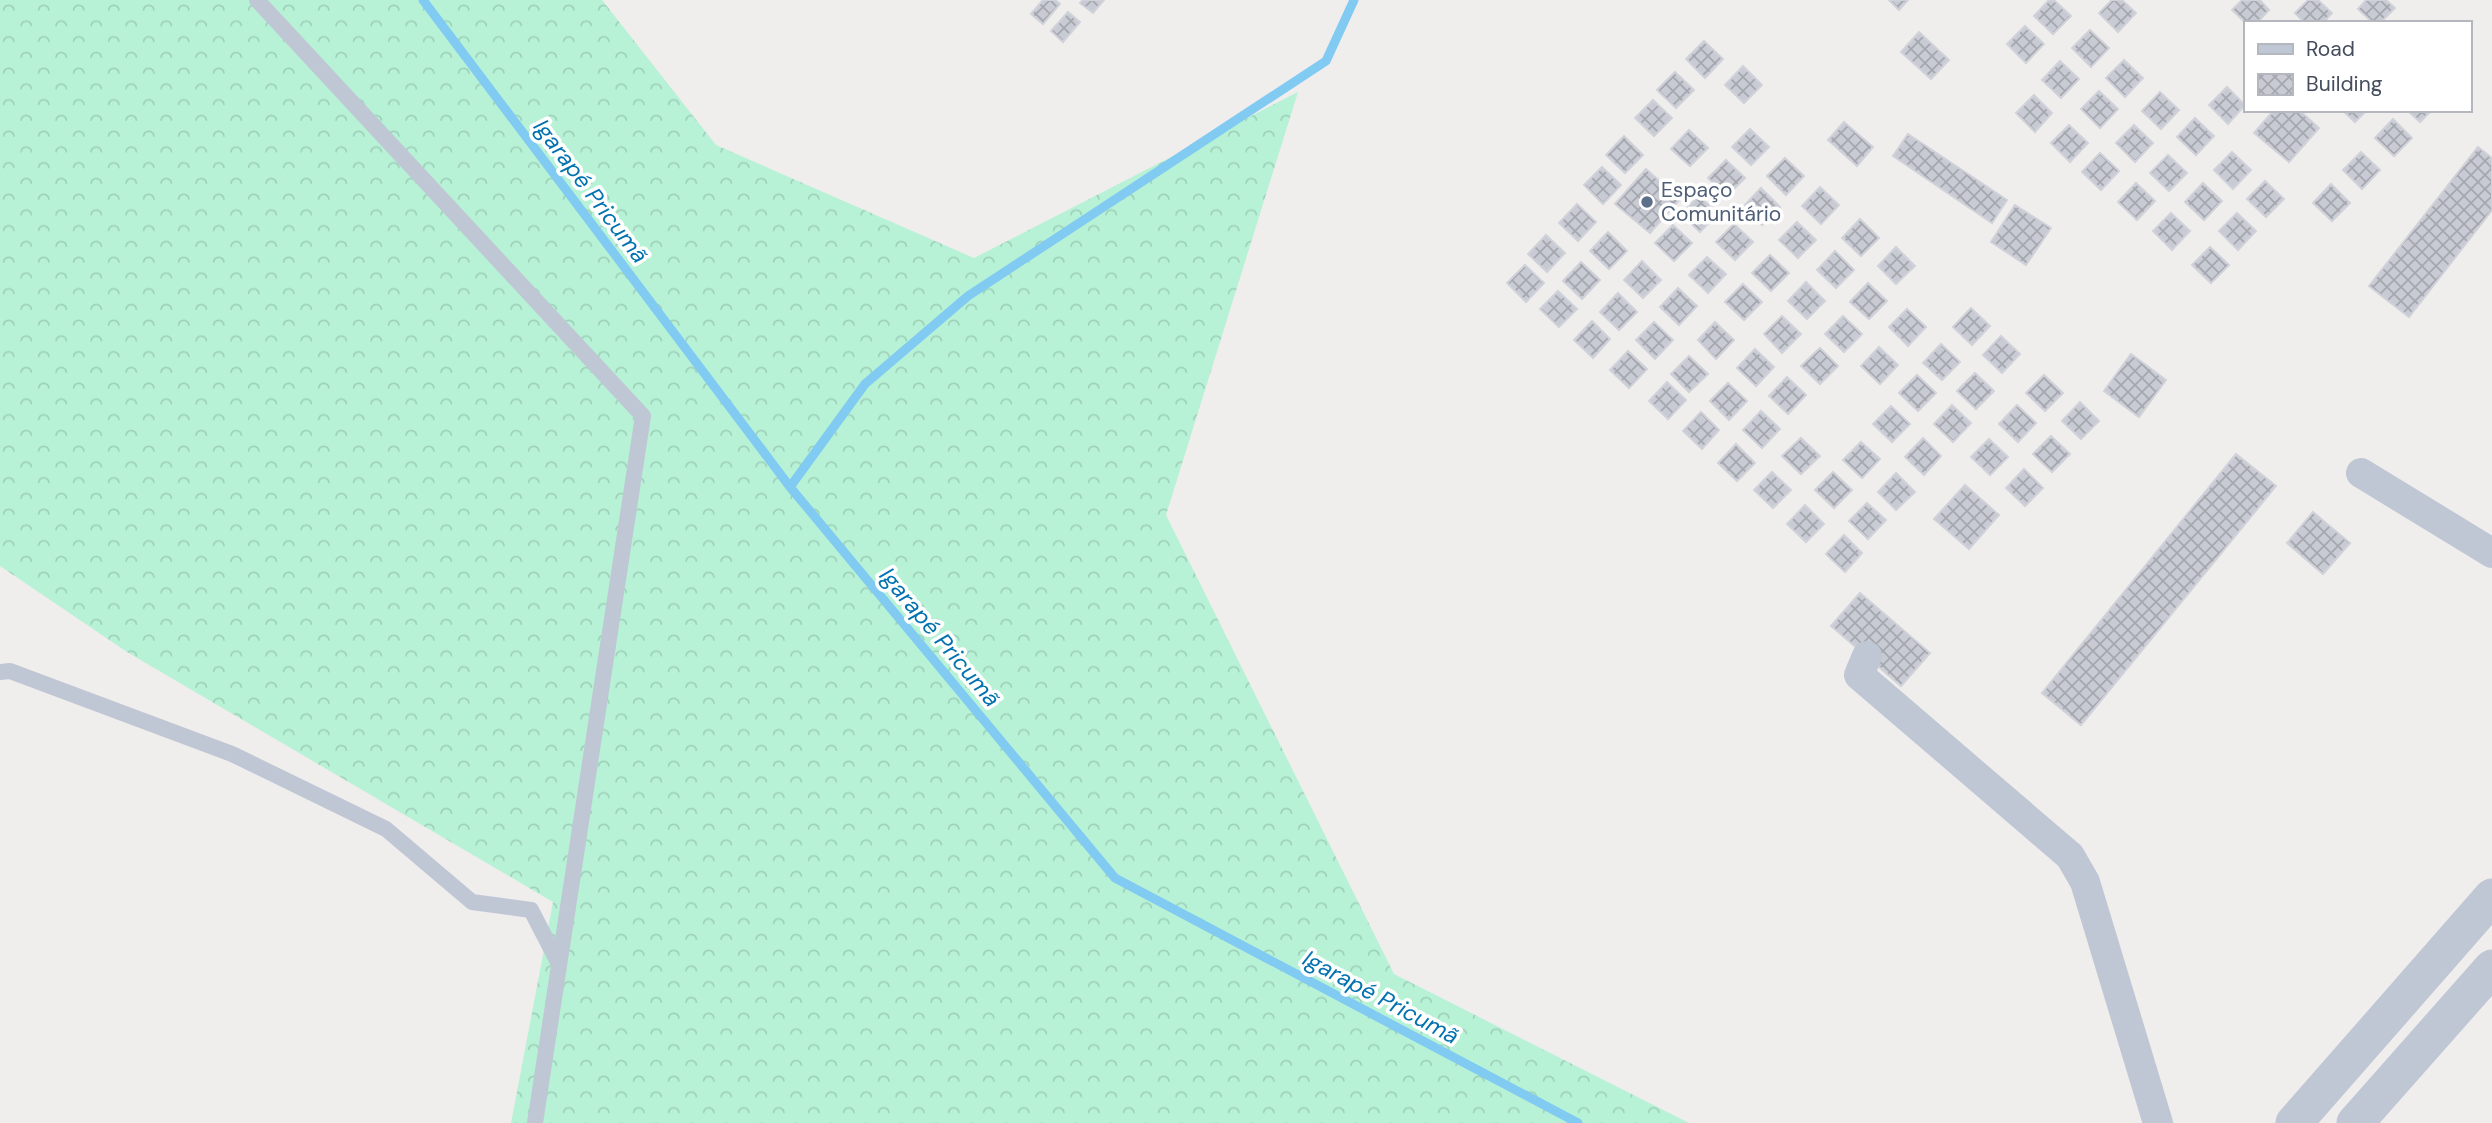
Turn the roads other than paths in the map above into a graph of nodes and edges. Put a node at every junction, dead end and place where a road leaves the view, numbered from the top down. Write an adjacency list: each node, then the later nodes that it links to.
1 (257, 0): 7 (lane)
2 (2361, 474): 3 (street)
3 (2492, 553)
4 (1867, 656): 10 (street)
5 (0, 673): 7 (lane)
6 (2492, 897): 11 (street)
7 (559, 964): 9 (lane)
8 (2492, 968): 12 (street)
9 (535, 1123)
10 (2158, 1123)
11 (2294, 1123)
12 (2355, 1123)

